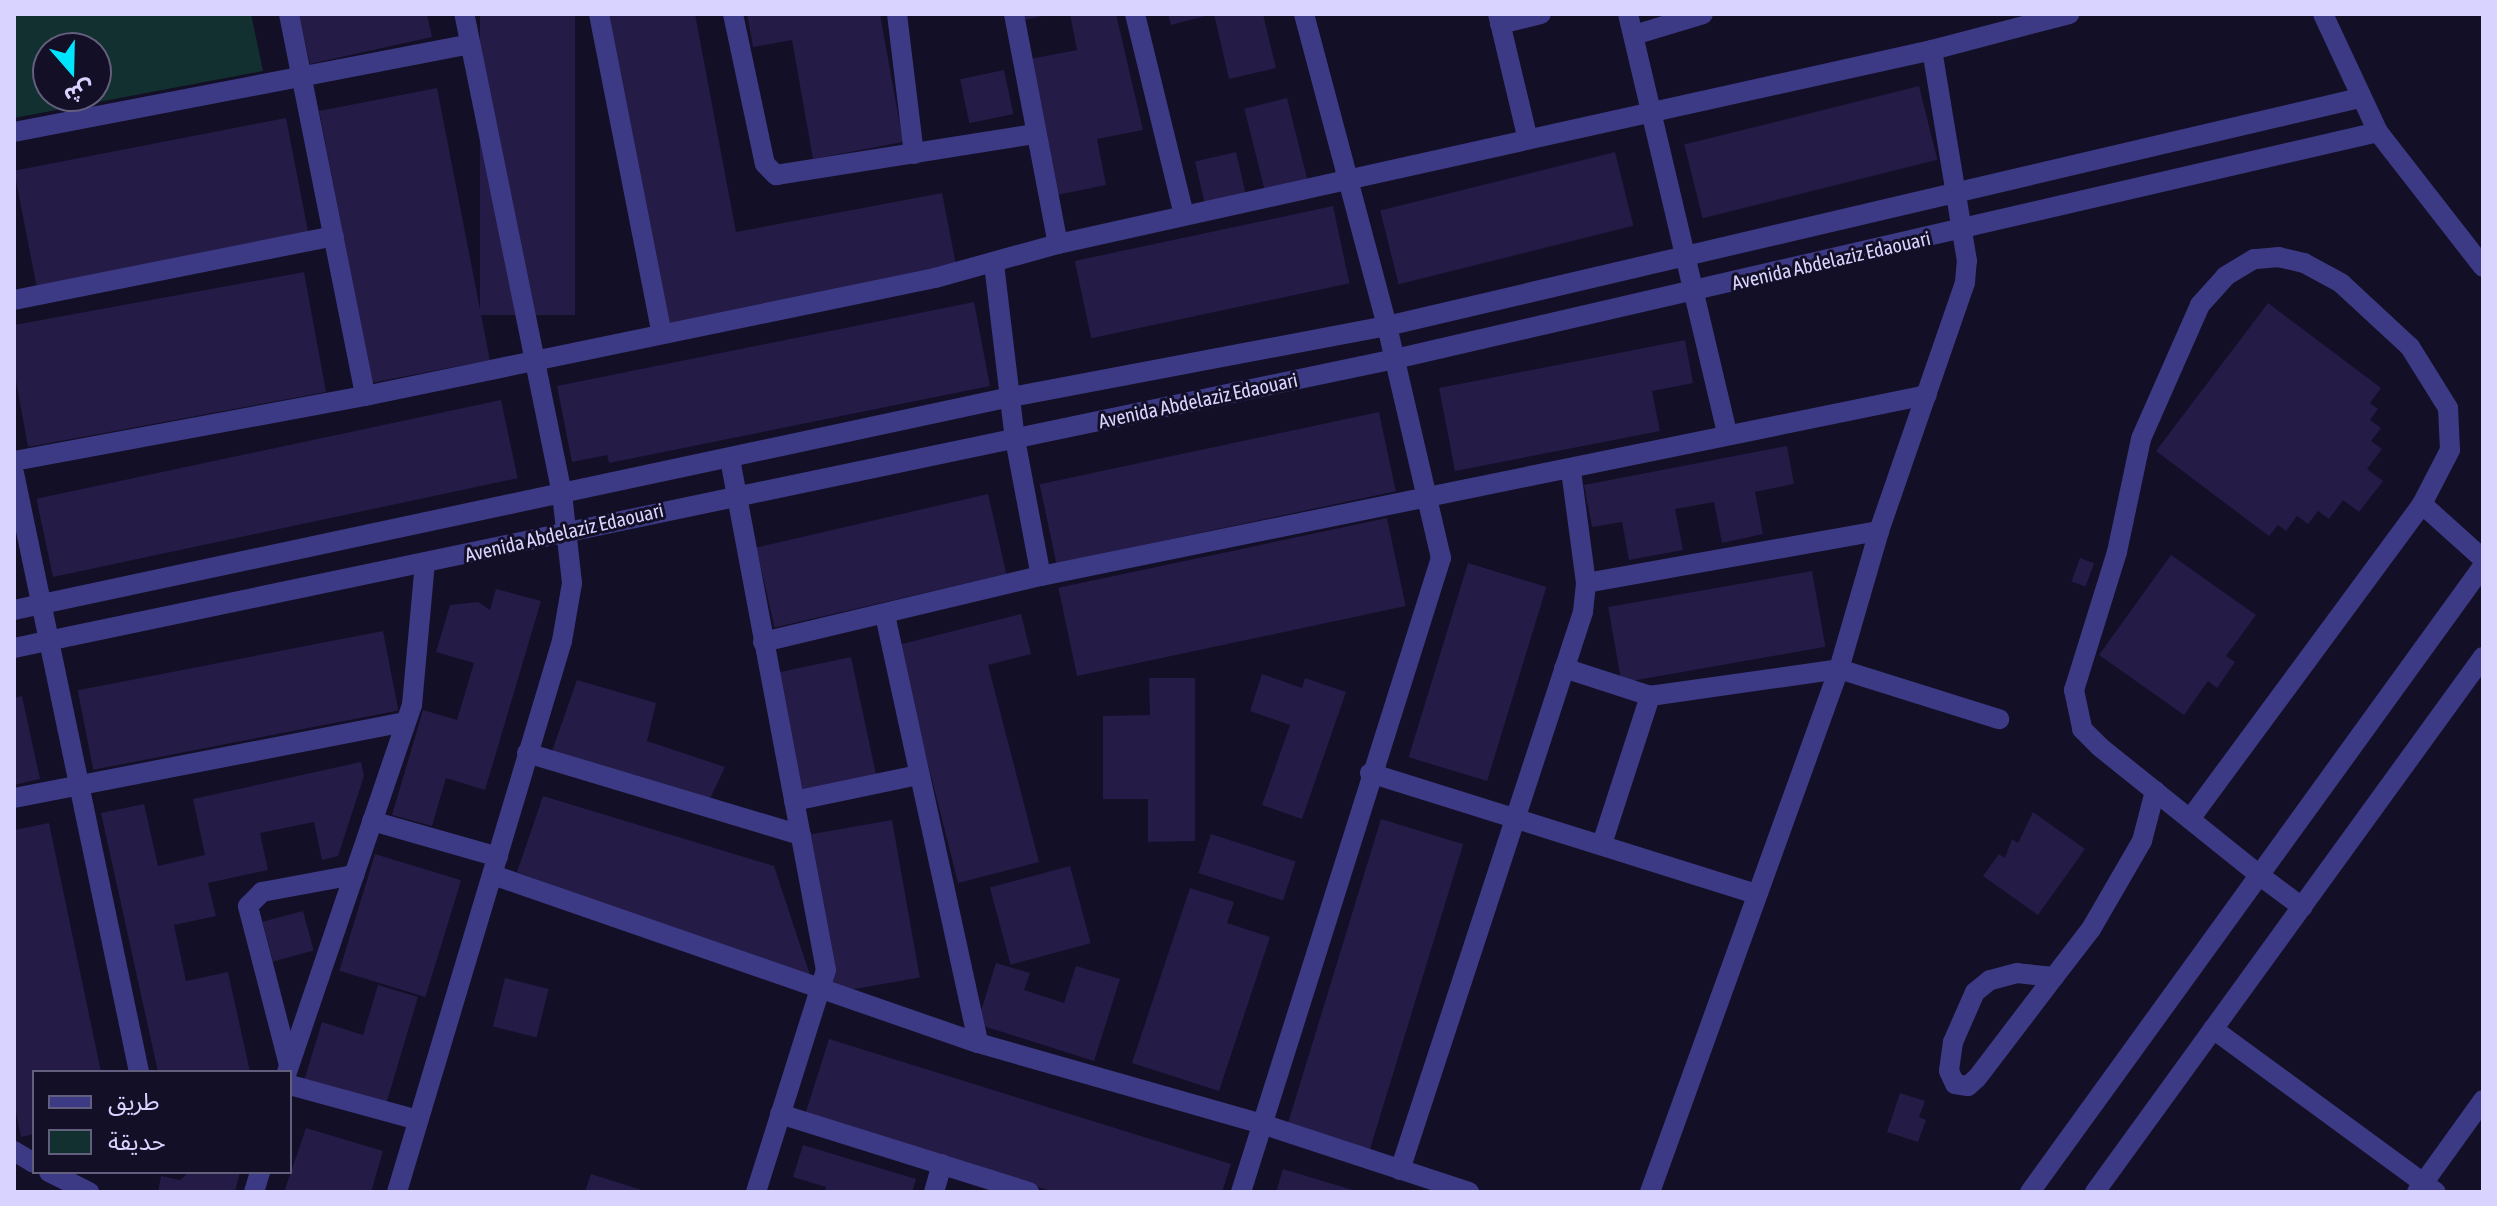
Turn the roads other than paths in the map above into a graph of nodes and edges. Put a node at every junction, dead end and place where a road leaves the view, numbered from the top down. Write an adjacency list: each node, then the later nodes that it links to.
1 (289, 14): 18 (street)
2 (464, 14): 16 (street)
3 (599, 14): 38 (street)
4 (733, 14): 25 (street)
5 (897, 14): 25 (street)
6 (1014, 14): 23 (street)
7 (1135, 14): 28 (street)
8 (1304, 14): 26 (street)
9 (1541, 14): 14 (street)
10 (1628, 14): 15 (street)
11 (1703, 14): 15 (street)
12 (2069, 14): 17 (street)
13 (2323, 14): 19 (street)
14 (1499, 19): 24 (street)
15 (1634, 35): 20 (street)
16 (470, 44): 18 (street); 39 (street)
17 (1932, 50): 20 (street); 27 (street)
18 (302, 76): 21 (street); 30 (street)
19 (2360, 98): 22 (street); 27 (street, Avenida Abdelaziz Edaouari)
20 (1650, 110): 24 (street); 32 (street)
21 (14, 132)
22 (2378, 132): 29 (street, Avenida Abdelaziz Edaouari); 34 (street)
23 (1036, 134): 25 (street); 31 (street)
24 (1527, 136): 26 (street)
25 (914, 154)
26 (1350, 181): 28 (street); 37 (street)
27 (1957, 194): 29 (street); 32 (street, Avenida Abdelaziz Edaouari)
28 (1184, 215): 31 (street)
29 (1962, 229): 35 (street, Avenida Abdelaziz Edaouari); 41 (street)
30 (334, 236): 36 (street); 42 (street)
31 (1058, 244): 33 (street)
32 (1684, 257): 35 (street); 37 (street, Avenida Abdelaziz Edaouari)
33 (994, 264): 38 (street); 43 (street)
34 (2483, 267)
35 (1692, 293): 40 (street, Avenida Abdelaziz Edaouari); 44 (street)
36 (14, 300)
37 (1387, 326): 40 (street); 43 (street, Avenida Abdelaziz Edaouari)
38 (662, 334): 39 (street)
39 (535, 359): 42 (street); 51 (street)
40 (1395, 359): 45 (street, Avenida Abdelaziz Edaouari); 52 (street)
41 (1927, 395): 44 (street); 55 (street)
42 (365, 396): 47 (street)
43 (1011, 397): 45 (street); 46 (street, Avenida Abdelaziz Edaouari)
44 (1727, 434): 48 (street)
45 (1015, 439): 50 (street, Avenida Abdelaziz Edaouari); 59 (street)
46 (730, 459): 50 (street); 51 (street, Avenida Abdelaziz Edaouari)
47 (14, 461)
48 (1571, 470): 52 (street); 60 (street)
49 (14, 473): 61 (street)
50 (735, 493): 54 (street, Avenida Abdelaziz Edaouari); 65 (street)
51 (562, 494): 54 (street); 61 (street, Avenida Abdelaziz Edaouari)
52 (1428, 497): 59 (street); 74 (street)
53 (2422, 504): 56 (street); 77 (street); 81 (street)
54 (569, 531): 57 (street, Avenida Abdelaziz Edaouari); 73 (street)
55 (1879, 531): 60 (street); 69 (street)
56 (2483, 559)
57 (425, 563): 64 (street, Avenida Abdelaziz Edaouari); 72 (street)
58 (2483, 566): 87 (street)
59 (1041, 576): 63 (street)
60 (1586, 583): 68 (street)
61 (39, 605): 62 (street, Avenida Abdelaziz Edaouari); 64 (street)
62 (14, 610)
63 (885, 615): 65 (street); 75 (street)
64 (48, 642): 66 (street, Avenida Abdelaziz Edaouari); 76 (street)
65 (763, 642): 79 (street)
66 (14, 648)
67 (2483, 657): 89 (street)
68 (1564, 668): 70 (street); 80 (street)
69 (1839, 669): 70 (street); 71 (street); 88 (street)
70 (1650, 696): 84 (street)
71 (1999, 719)
72 (404, 722): 76 (street); 82 (street)
73 (527, 753): 83 (street); 85 (street)
74 (1370, 773): 80 (street); 101 (street)
75 (918, 775): 79 (street); 93 (street)
76 (77, 783): 78 (street); 94 (street)
77 (2155, 791): 81 (street); 90 (street)
78 (14, 798)
79 (794, 801): 83 (street)
80 (1514, 815): 84 (street); 105 (street)
81 (2190, 819): 87 (street)
82 (372, 821): 85 (street); 86 (street)
83 (801, 835): 91 (street)
84 (1602, 844): 88 (street)
85 (496, 866): 91 (street); 100 (street)
86 (354, 875): 95 (street); 96 (street)
87 (2259, 875): 89 (street); 116 (street)
88 (1756, 894): 115 (street)
89 (2302, 907): 92 (street)
90 (2054, 977): 90 (street)
91 (821, 990): 93 (street); 99 (street)
92 (2213, 1029): 107 (street); 117 (street)
93 (978, 1043): 101 (street)
94 (139, 1070)
95 (288, 1070)
96 (290, 1070)
97 (292, 1075): 100 (street)
98 (2483, 1100): 107 (street)
99 (780, 1114): 104 (street); 110 (street)
100 (418, 1120): 109 (street)
101 (1262, 1124): 105 (street); 113 (street)
102 (14, 1149): 103 (street)
103 (32, 1162)
104 (942, 1164): 111 (street); 112 (street)
105 (1400, 1170): 114 (street)
106 (53, 1174): 108 (street)
107 (2426, 1189)
108 (89, 1192)
109 (397, 1192)
110 (756, 1192)
111 (934, 1192)
112 (1029, 1192)
113 (1241, 1192)
114 (1469, 1192)
115 (1650, 1192)
116 (2030, 1192)
117 (2095, 1192)

